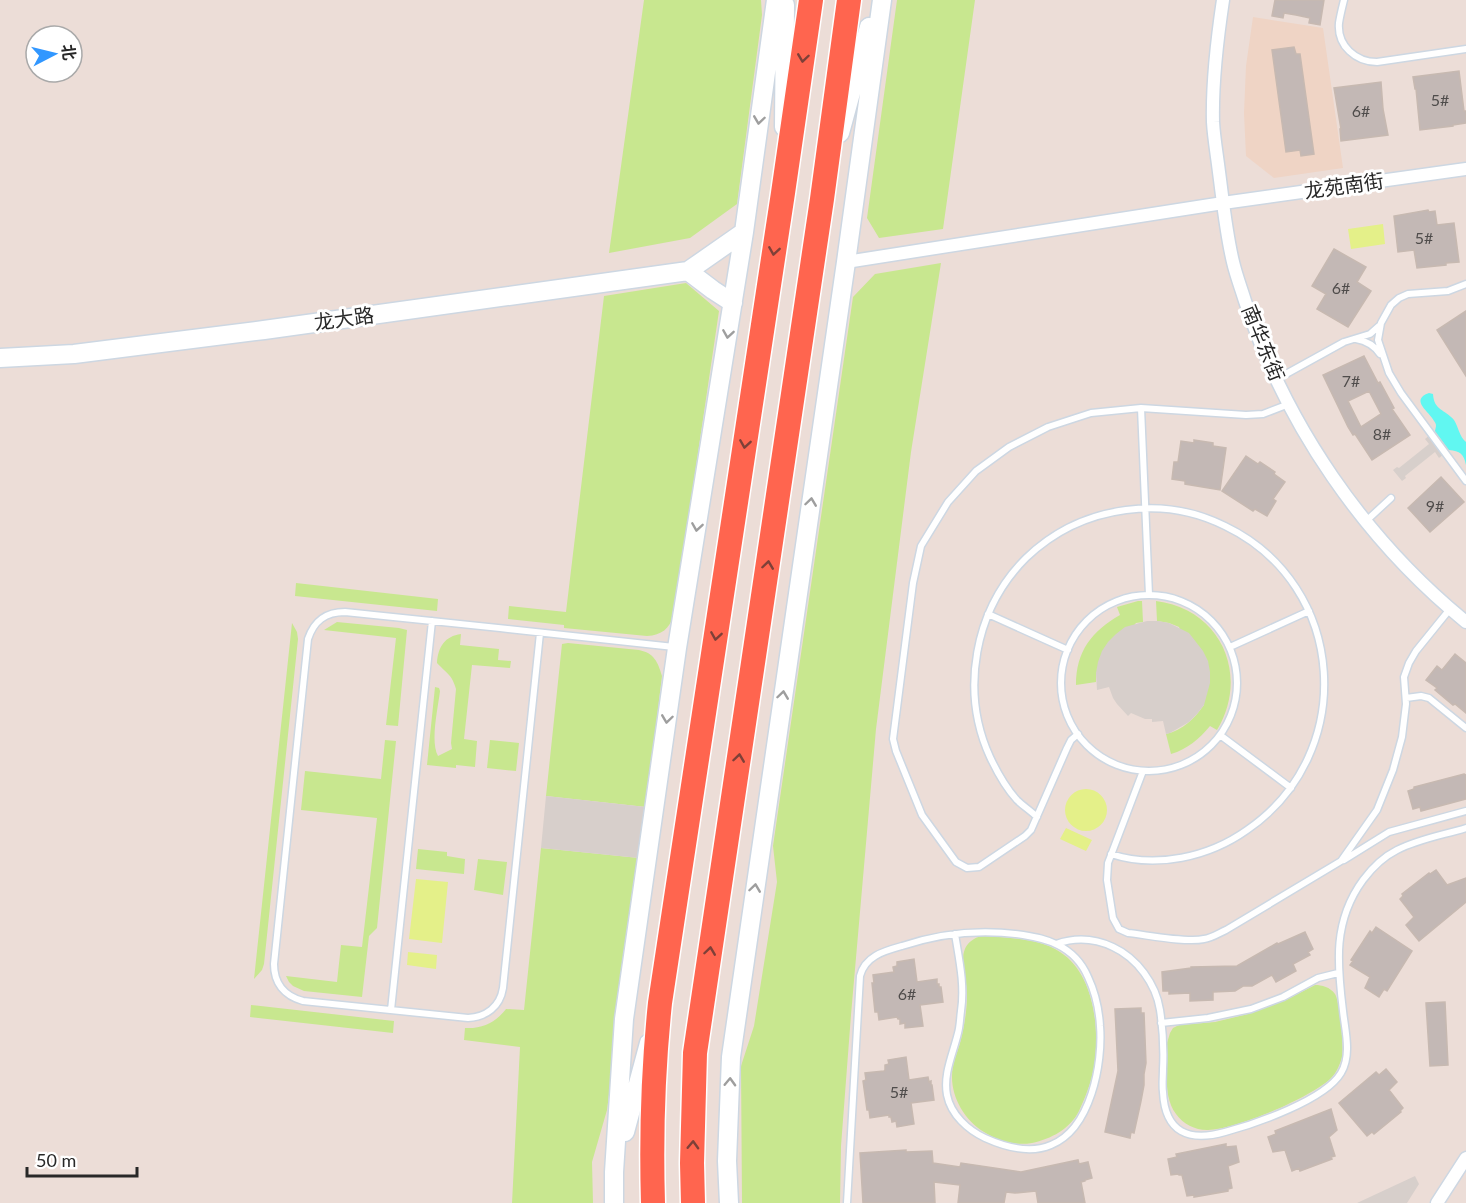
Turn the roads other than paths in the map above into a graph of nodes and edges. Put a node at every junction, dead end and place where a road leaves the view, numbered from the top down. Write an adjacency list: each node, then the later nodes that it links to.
1 (776, 0): 14 (street, one-way to 14)
2 (785, 0): 11 (street)
3 (811, 0): 11 (highway, one-way to 11)
4 (849, 0): 12 (highway)
5 (876, 0): 12 (street)
6 (882, 0): 15 (street)
7 (1223, 0): 13 (street, 南华东街)
8 (1344, 0): 9 (lane)
9 (1466, 49)
10 (1466, 169): 13 (street, 龙苑南街)
11 (783, 192): 54 (highway, one-way to 54)
12 (822, 199): 61 (highway, one-way to 12)
13 (1223, 203): 15 (street, 龙苑南街); 23 (street, 南华东街)
14 (744, 232): 16 (street); 18 (street)
15 (846, 262): 62 (street, one-way to 15)
16 (688, 271): 18 (street); 21 (street, 龙大路)
17 (1465, 285): 19 (lane)
18 (733, 303): 38 (street, one-way to 38)
19 (1381, 323): 20 (lane); 22 (lane)
20 (1353, 339): 22 (lane); 23 (lane)
21 (0, 358)
22 (1384, 363): 26 (lane)
23 (1276, 380): 24 (street, 南华东街)
24 (1289, 404): 25 (lane); 29 (street, 南华东街)
25 (1141, 408): 28 (lane); 47 (lane)
26 (1466, 481)
27 (1391, 498): 29 (lane)
28 (1145, 508): 30 (lane); 32 (lane); 33 (lane)
29 (1365, 522): 31 (street, 南华东街)
30 (1149, 595): 37 (lane); 39 (lane)
31 (1450, 609): 35 (street, 南华东街); 40 (lane)
32 (1309, 611): 37 (lane); 45 (lane)
33 (988, 614): 39 (lane); 47 (lane)
34 (432, 621): 36 (lane); 55 (lane); 55 (lane)
35 (1466, 622)
36 (540, 633): 38 (lane); 55 (lane)
37 (1230, 647): 43 (lane)
38 (677, 648): 58 (street, one-way to 58)
39 (1068, 650): 42 (lane)
40 (1406, 698): 41 (lane); 50 (lane)
41 (1466, 728)
42 (1078, 734): 44 (lane); 47 (lane)
43 (1220, 735): 44 (lane); 45 (lane)
44 (1143, 771): 49 (lane)
45 (1291, 788): 49 (lane)
46 (1466, 811): 50 (lane)
47 (1037, 817)
48 (1466, 828): 53 (lane)
49 (1111, 854): 50 (lane)
50 (1341, 861)
51 (955, 934): 52 (lane); 52 (lane); 63 (lane)
52 (1056, 944): 56 (lane)
53 (1338, 973): 56 (lane); 56 (lane)
54 (660, 1003): 58 (street); 60 (highway)
55 (391, 1010)
56 (1161, 1023)
57 (1466, 1158): 64 (street)
58 (614, 1172): 59 (street)
59 (615, 1203)
60 (653, 1203)
61 (693, 1203)
62 (729, 1203)
63 (847, 1203)
64 (1437, 1203)

